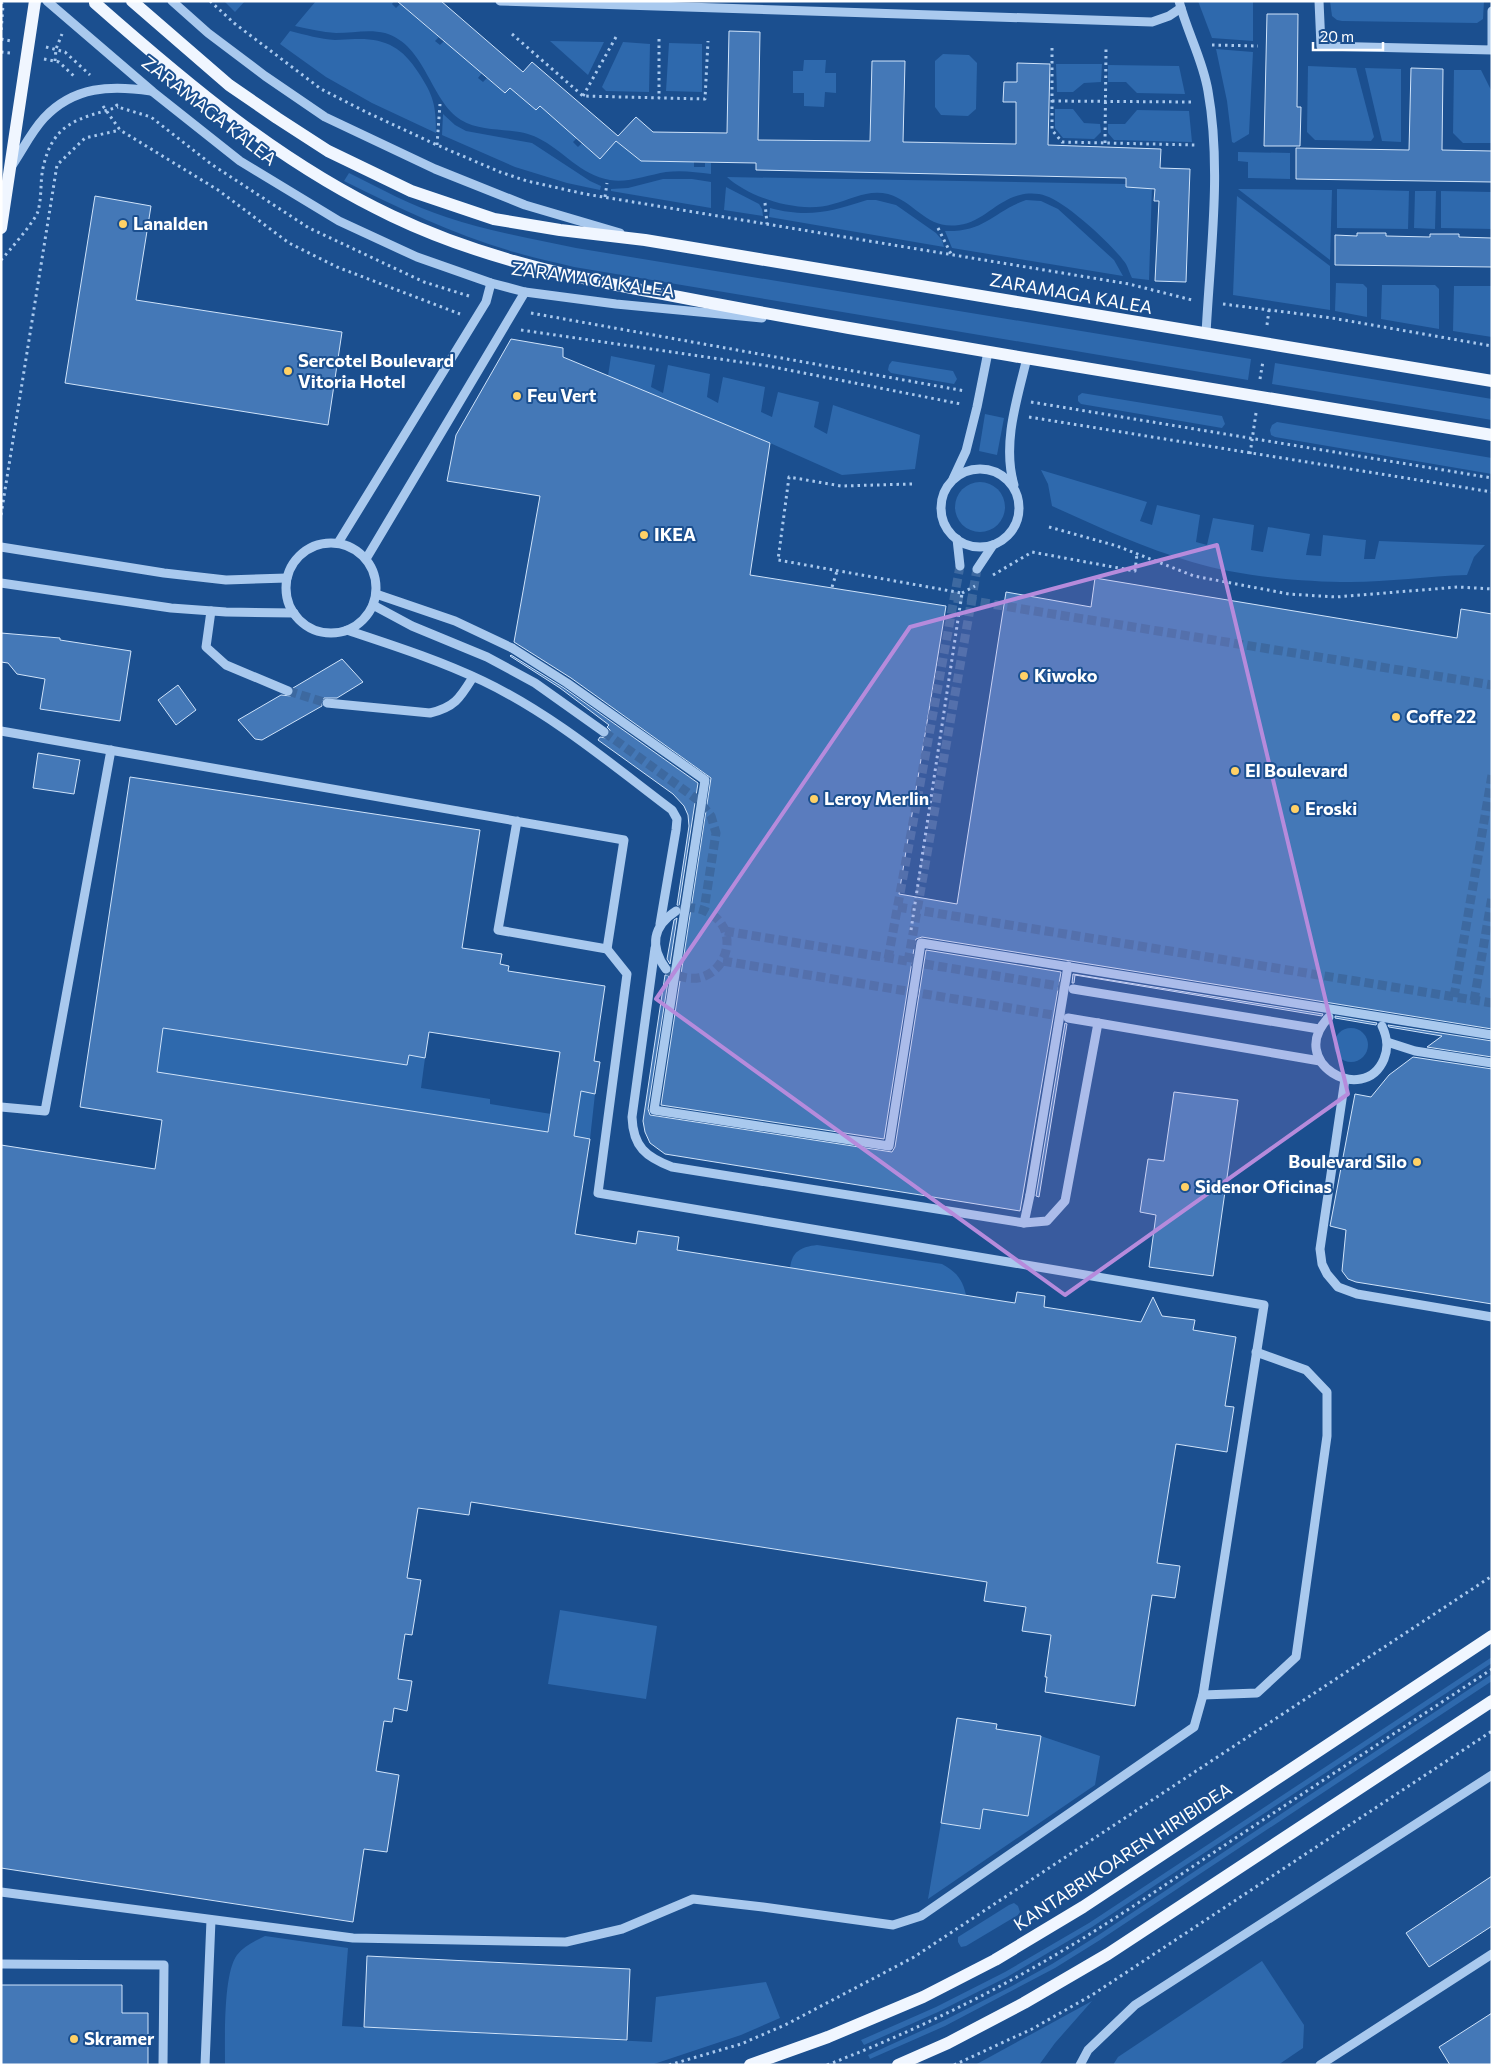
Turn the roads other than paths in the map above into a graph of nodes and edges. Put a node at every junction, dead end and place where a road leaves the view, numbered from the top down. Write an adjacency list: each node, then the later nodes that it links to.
1 (35, 1): 11 (main road)
2 (47, 1): 10 (street, ZARAMAGA KALEA)
3 (132, 1): 13 (main road, ZARAMAGA KALEA)
4 (172, 1): 13 (street, ZARAMAGA KALEA)
5 (500, 1): 8 (street)
6 (1320, 1): 9 (street)
7 (95, 3): 16 (main road, ZARAMAGA KALEA)
8 (1180, 5): 17 (street)
9 (1492, 11)
10 (153, 92): 11 (street); 14 (street, ZARAMAGA KALEA)
11 (10, 169): 12 (main road)
12 (1, 228)
13 (645, 240): 17 (main road, ZARAMAGA KALEA)
14 (491, 282): 15 (street, ZARAMAGA KALEA); 25 (street)
15 (525, 292): 16 (street, ZARAMAGA KALEA); 28 (street)
16 (830, 325): 18 (main road, ZARAMAGA KALEA)
17 (1206, 334): 20 (main road, ZARAMAGA KALEA)
18 (988, 352): 19 (main road, ZARAMAGA KALEA); 22 (street)
19 (1027, 358): 21 (main road, ZARAMAGA KALEA); 23 (street)
20 (1492, 381)
21 (1492, 435)
22 (951, 482): 23 (street); 24 (street)
23 (1015, 490): 26 (street)
24 (957, 539): 26 (street); 29 (street)
25 (338, 543): 28 (street); 31 (street)
26 (993, 545): 30 (street)
27 (1, 547): 31 (street)
28 (366, 559): 33 (street)
29 (960, 566)
30 (977, 569)
31 (287, 578): 36 (street)
32 (1, 583): 35 (street)
33 (376, 594): 34 (street); 49 (street, bridge)
34 (373, 605): 37 (street); 42 (street)
35 (211, 611): 36 (street); 39 (street)
36 (294, 613): 37 (street)
37 (347, 630): 38 (street)
38 (473, 677): 40 (street); 46 (street)
39 (288, 691)
40 (327, 703)
41 (1, 731): 43 (street)
42 (604, 732)
43 (111, 750): 44 (street); 62 (street)
44 (517, 821): 48 (street); 48 (street)
45 (676, 911): 46 (street)
46 (660, 924): 47 (street)
47 (655, 948): 50 (street); 63 (street)
48 (608, 949): 65 (street)
49 (1068, 966): 57 (street, bridge); 63 (street, bridge)
50 (666, 969)
51 (1073, 989): 56 (street)
52 (1329, 1016): 56 (street)
53 (1068, 1018): 54 (street)
54 (1098, 1023): 59 (street); 63 (street)
55 (1382, 1026): 58 (street)
56 (1319, 1029): 59 (street)
57 (1492, 1035)
58 (1387, 1042): 60 (street); 61 (street)
59 (1320, 1061): 61 (street)
60 (1492, 1063)
61 (1345, 1079): 64 (street)
62 (1, 1107)
63 (1024, 1223)
64 (1492, 1317)
65 (1256, 1352): 67 (street); 67 (street)
66 (1492, 1636): 76 (main road, KANTABRIKOAREN HIRIBIDEA)
67 (1203, 1695): 71 (street)
68 (1492, 1701): 77 (main road)
69 (1492, 1775): 78 (street)
70 (1, 1892): 71 (street)
71 (211, 1920): 75 (street)
72 (1492, 1954): 79 (street)
73 (1, 1964): 74 (street)
74 (163, 2065)
75 (205, 2065)
76 (750, 2065)
77 (898, 2065)
78 (1080, 2065)
79 (1320, 2065)

